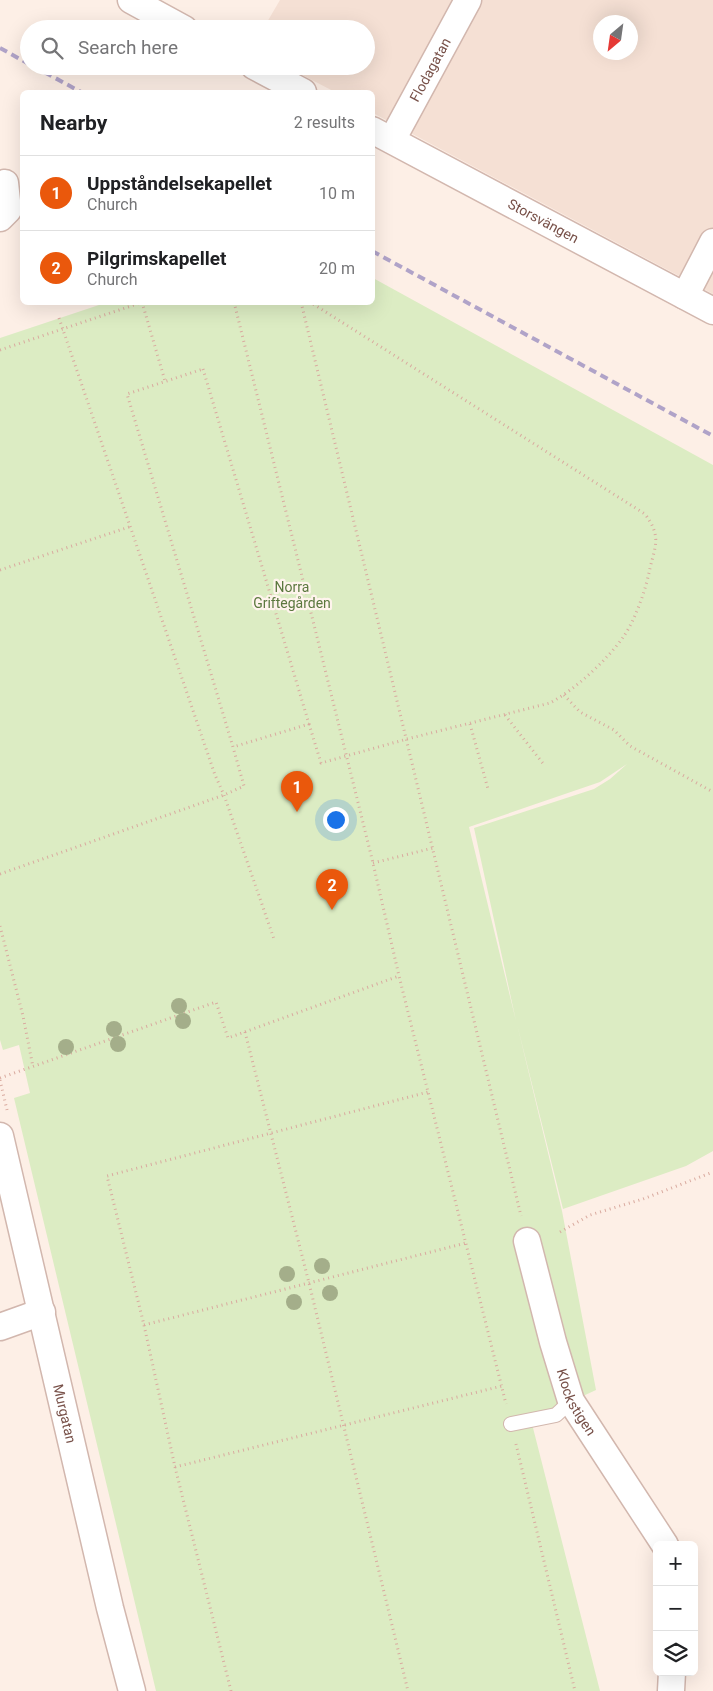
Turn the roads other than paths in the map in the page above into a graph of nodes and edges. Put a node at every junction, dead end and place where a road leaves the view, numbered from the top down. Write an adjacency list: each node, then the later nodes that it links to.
1 (131, 0): 3 (street)
2 (468, 0): 6 (street, Flodagatan)
3 (168, 20)
4 (271, 75): 5 (street)
5 (299, 90)
6 (382, 135): 10 (street, Storsvängen)
7 (5, 183): 8 (street)
8 (0, 218)
9 (713, 242): 10 (street)
10 (685, 296): 11 (street, Storsvängen)
11 (713, 311)
12 (0, 1136): 14 (street, Murgatan)
13 (527, 1241): 16 (street, Klockstigen)
14 (42, 1312): 15 (street); 20 (street, Murgatan)
15 (0, 1327)
16 (571, 1401): 17 (lane); 18 (street, Klockstigen)
17 (511, 1424)
18 (662, 1541)
19 (672, 1676): 21 (street)
20 (132, 1691)
21 (671, 1691)

